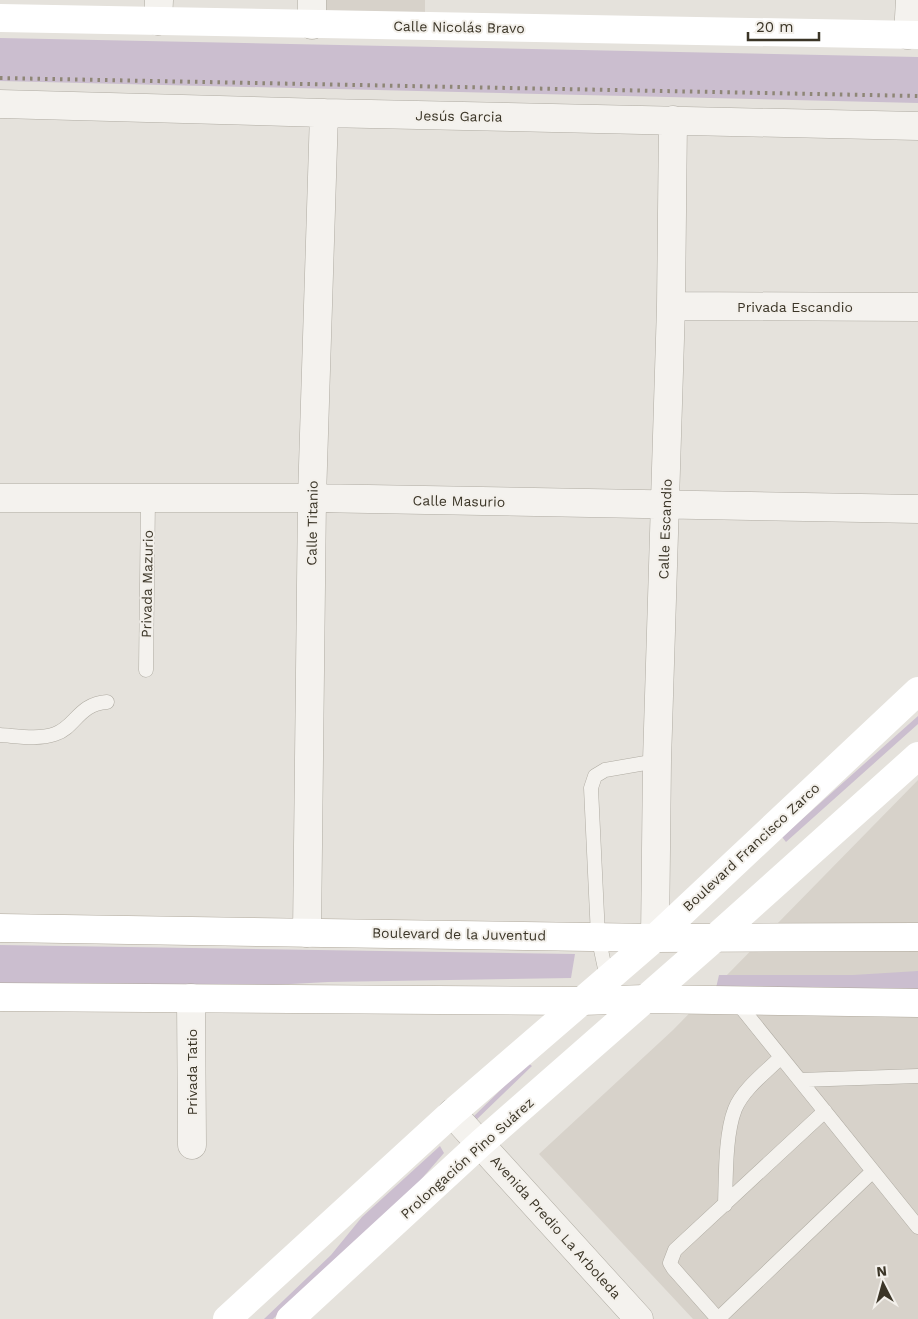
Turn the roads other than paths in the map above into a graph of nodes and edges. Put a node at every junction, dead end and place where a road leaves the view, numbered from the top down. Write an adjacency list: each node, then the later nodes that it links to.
1 (910, 0): 5 (street)
2 (158, 10): 3 (main road, Calle Nicolás Bravo); 4 (main road, Calle Nicolás Bravo)
3 (8, 12)
4 (312, 12): 5 (main road, Calle Nicolás Bravo)
5 (913, 35)
6 (0, 104): 7 (street, Jesús Garcia)
7 (324, 113): 8 (street, Jesús Garcia); 14 (street, Calle Titanio)
8 (672, 120): 9 (street, Jesús Garcia); 10 (street, Calle Escandio)
9 (918, 126)
10 (671, 306): 11 (street, Privada Escandio); 15 (street, Calle Escandio)
11 (918, 307)
12 (0, 498): 13 (street, Calle Masurio)
13 (148, 498): 14 (street, Calle Masurio); 17 (lane, Privada Mazurio)
14 (312, 498): 15 (street, Calle Masurio); 24 (street, Calle Titanio)
15 (666, 505): 16 (street, Calle Masurio); 22 (street, Calle Escandio)
16 (918, 509)
17 (146, 670)
18 (918, 691): 28 (main road, Boulevard Francisco Zarco)
19 (107, 702): 20 (lane)
20 (0, 735)
21 (918, 756): 27 (main road)
22 (658, 761): 25 (lane); 28 (street, Calle Escandio)
23 (0, 928): 24 (main road, Boulevard de la Juventud)
24 (307, 933): 25 (main road, Boulevard de la Juventud)
25 (598, 936): 28 (main road, Boulevard de la Juventud); 29 (lane)
26 (918, 936): 27 (main road, Boulevard de la Juventud)
27 (716, 937): 28 (main road, Boulevard de la Juventud); 32 (main road)
28 (655, 938): 29 (main road, Boulevard Francisco Zarco)
29 (608, 978): 33 (main road, Boulevard Francisco Zarco)
30 (0, 997): 31 (main road)
31 (191, 998): 33 (main road); 42 (street, Privada Tatio)
32 (646, 999): 33 (main road); 34 (main road); 41 (main road, Prolongación Pino Suárez)
33 (581, 1001): 40 (main road)
34 (736, 1001): 35 (main road); 36 (lane)
35 (918, 1003)
36 (781, 1057): 38 (lane); 44 (lane)
37 (918, 1076): 38 (lane)
38 (800, 1080): 39 (lane)
39 (825, 1111): 43 (lane); 44 (lane)
40 (452, 1113): 41 (street, Avenida Predio La Arboleda); 46 (main road)
41 (481, 1143): 47 (main road, Prolongación Pino Suárez); 48 (street, Avenida Predio La Arboleda)
42 (192, 1145)
43 (873, 1171): 45 (lane); 49 (lane)
44 (724, 1205): 49 (lane)
45 (918, 1227)
46 (227, 1319)
47 (290, 1319)
48 (639, 1319)
49 (718, 1319)

